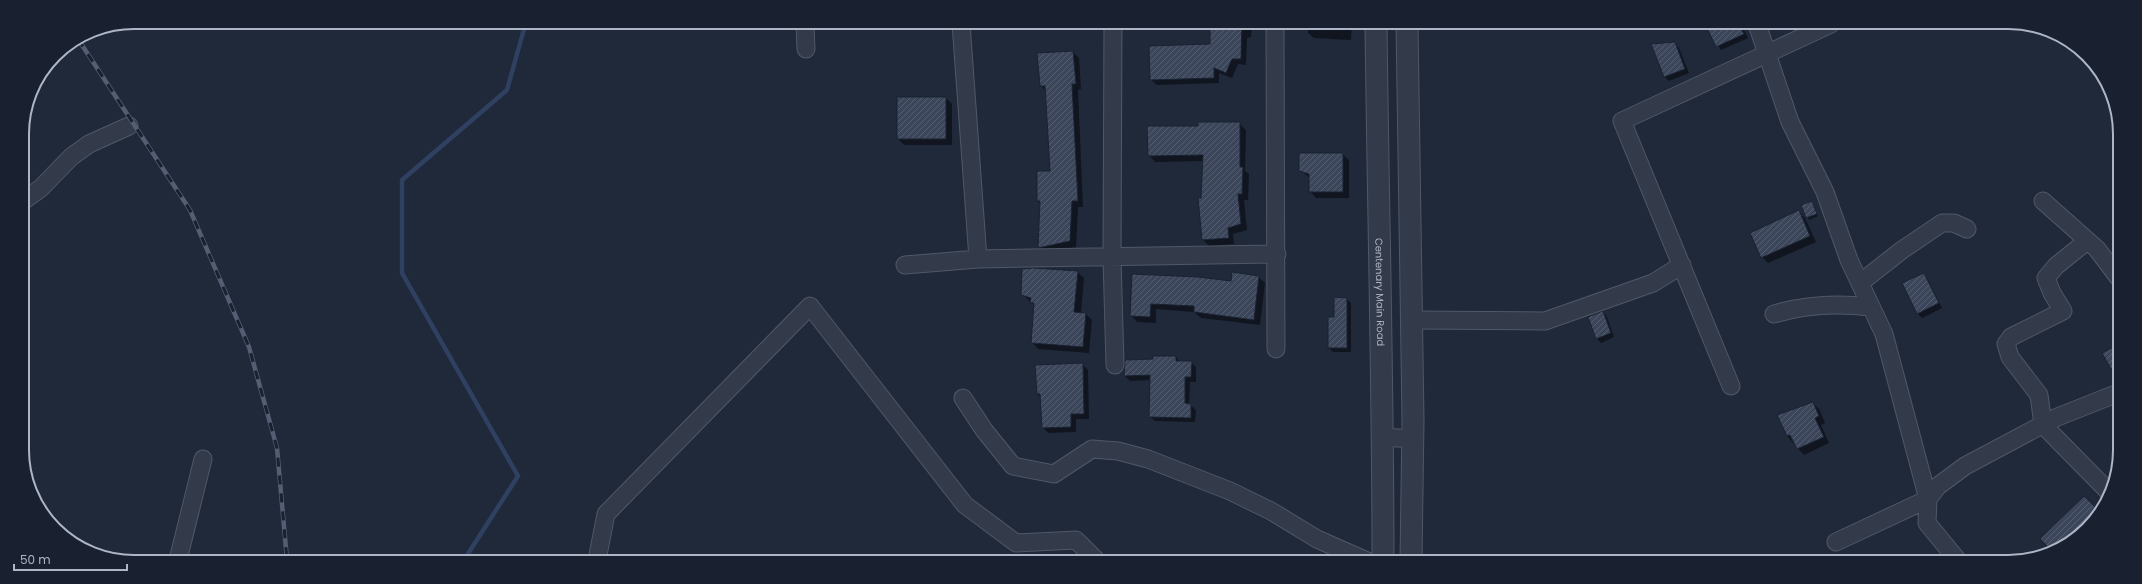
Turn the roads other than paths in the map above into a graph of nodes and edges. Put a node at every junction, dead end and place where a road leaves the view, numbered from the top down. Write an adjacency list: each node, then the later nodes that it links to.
1 (805, 29): 9 (street)
2 (961, 29): 18 (street)
3 (1113, 29): 17 (street)
4 (1275, 29): 16 (street)
5 (1376, 29): 32 (street, Centenary Main Road)
6 (1407, 29): 25 (street)
7 (1759, 29): 10 (street)
8 (1820, 29): 10 (street)
9 (806, 49)
10 (1768, 53): 20 (street); 22 (street)
11 (129, 126): 12 (street)
12 (29, 197)
13 (2043, 201): 15 (street)
14 (1967, 229): 22 (street)
15 (2087, 241): 21 (street); 31 (street)
16 (1277, 254): 17 (street); 26 (street)
17 (1112, 258): 18 (street); 27 (street)
18 (978, 259): 19 (street)
19 (905, 265)
20 (1682, 265): 25 (street); 28 (street)
21 (2113, 270)
22 (1860, 283): 23 (street)
23 (1871, 307): 24 (street); 36 (street)
24 (1774, 314)
25 (1411, 320): 33 (street)
26 (1276, 349)
27 (1115, 365)
28 (1731, 386)
29 (2113, 395): 31 (street)
30 (963, 398): 41 (street)
31 (2043, 425): 35 (street); 36 (street)
32 (1383, 437): 33 (street); 42 (street, Centenary Main Road)
33 (1413, 439): 43 (street)
34 (203, 459): 38 (street)
35 (2105, 488)
36 (1928, 499): 37 (street); 44 (street)
37 (1836, 542)
38 (179, 555)
39 (598, 555): 40 (street)
40 (1091, 555)
41 (1353, 555)
42 (1383, 555)
43 (1411, 555)
44 (1953, 555)

